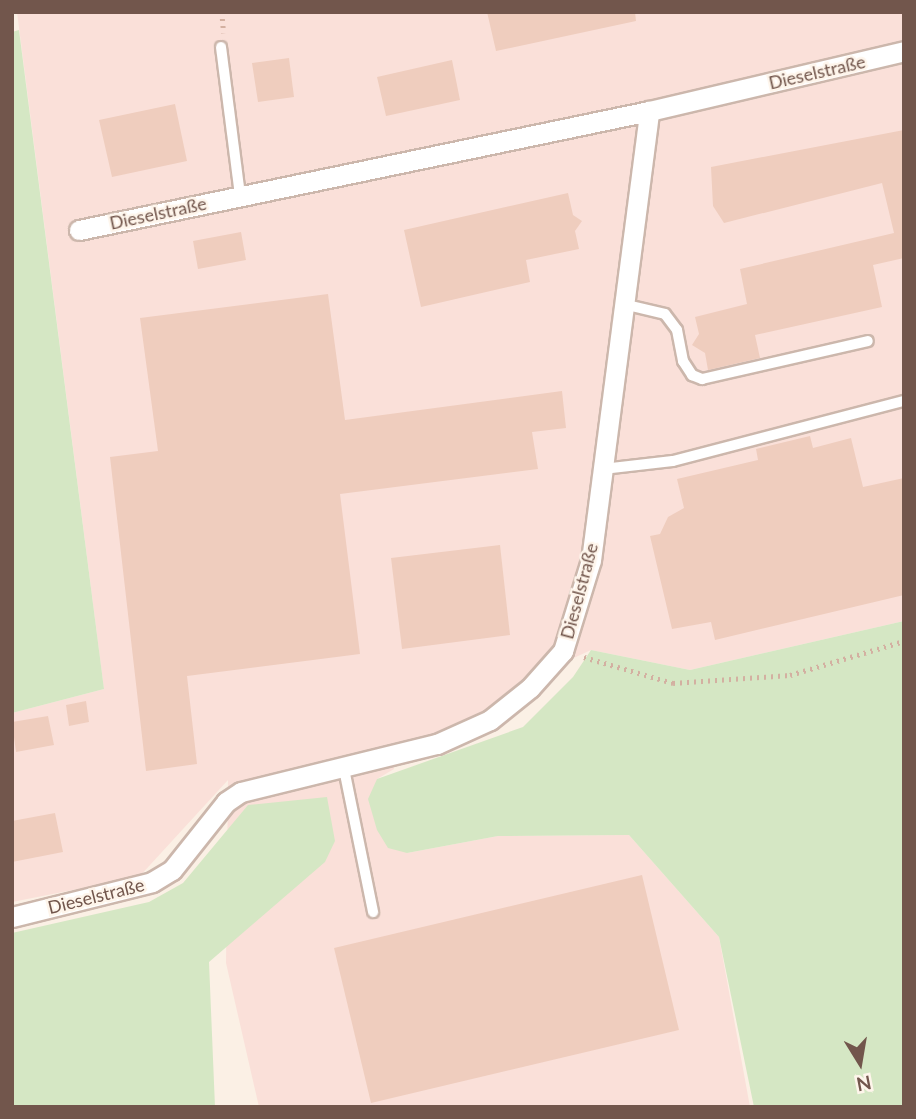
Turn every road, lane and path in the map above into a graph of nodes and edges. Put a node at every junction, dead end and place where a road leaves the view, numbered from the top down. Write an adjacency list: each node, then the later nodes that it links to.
1 (221, 47): 4 (lane)
2 (904, 51): 3 (street, Dieselstraße)
3 (649, 111): 4 (street, Dieselstraße); 6 (street, Dieselstraße)
4 (240, 195): 5 (street, Dieselstraße)
5 (79, 230)
6 (622, 303): 7 (lane); 9 (street, Dieselstraße)
7 (868, 341)
8 (904, 401): 9 (lane)
9 (603, 470): 11 (street, Dieselstraße)
10 (904, 641): 11 (path)
11 (563, 651): 12 (street, Dieselstraße)
12 (344, 769): 13 (lane); 14 (street, Dieselstraße)
13 (373, 912)
14 (12, 917)

